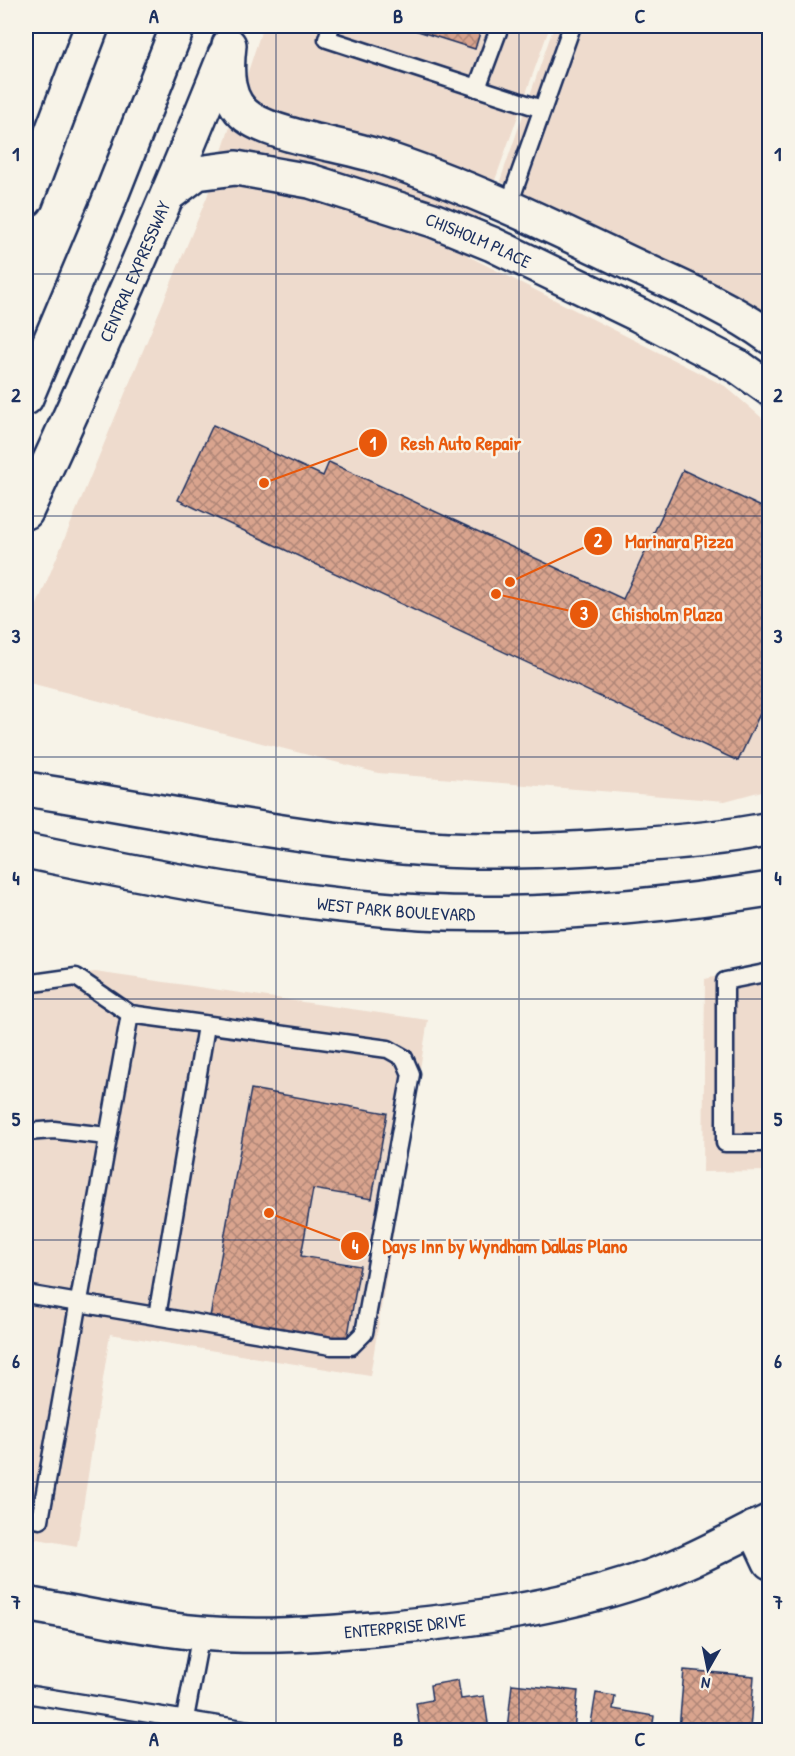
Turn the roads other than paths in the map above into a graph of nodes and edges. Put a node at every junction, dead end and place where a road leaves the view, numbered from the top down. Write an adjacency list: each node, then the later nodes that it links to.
1 (92, 26): 10 (main road)
2 (178, 26): 15 (main road)
3 (331, 26): 7 (lane)
4 (500, 26): 7 (lane)
5 (572, 26): 8 (lane)
6 (232, 35): 9 (main road, CENTRAL EXPRESSWAY); 11 (main road)
7 (477, 88): 8 (lane)
8 (542, 110): 11 (lane)
9 (169, 194): 12 (main road, CHISHOLM PLACE); 16 (main road, CENTRAL EXPRESSWAY)
10 (26, 200)
11 (508, 207): 12 (main road); 13 (main road)
12 (492, 244): 14 (main road, CHISHOLM PLACE)
13 (770, 337)
14 (770, 389)
15 (26, 398)
16 (26, 512)
17 (26, 789): 18 (main road)
18 (770, 828)
19 (26, 851): 20 (main road, WEST PARK BOULEVARD)
20 (770, 889)
21 (770, 972): 27 (lane)
22 (26, 984): 23 (lane)
23 (130, 1014): 24 (lane); 26 (lane)
24 (206, 1026): 30 (lane); 30 (lane)
25 (26, 1132): 26 (lane)
26 (107, 1136): 29 (lane)
27 (770, 1143)
28 (26, 1294): 29 (lane)
29 (78, 1303): 30 (lane); 31 (lane)
30 (157, 1316)
31 (26, 1517)
32 (762, 1525): 33 (main road); 35 (main road, ENTERPRISE DRIVE)
33 (770, 1562)
34 (26, 1604): 35 (main road, ENTERPRISE DRIVE)
35 (201, 1633): 37 (lane)
36 (26, 1694): 37 (lane)
37 (184, 1725): 38 (lane)
38 (249, 1731)

